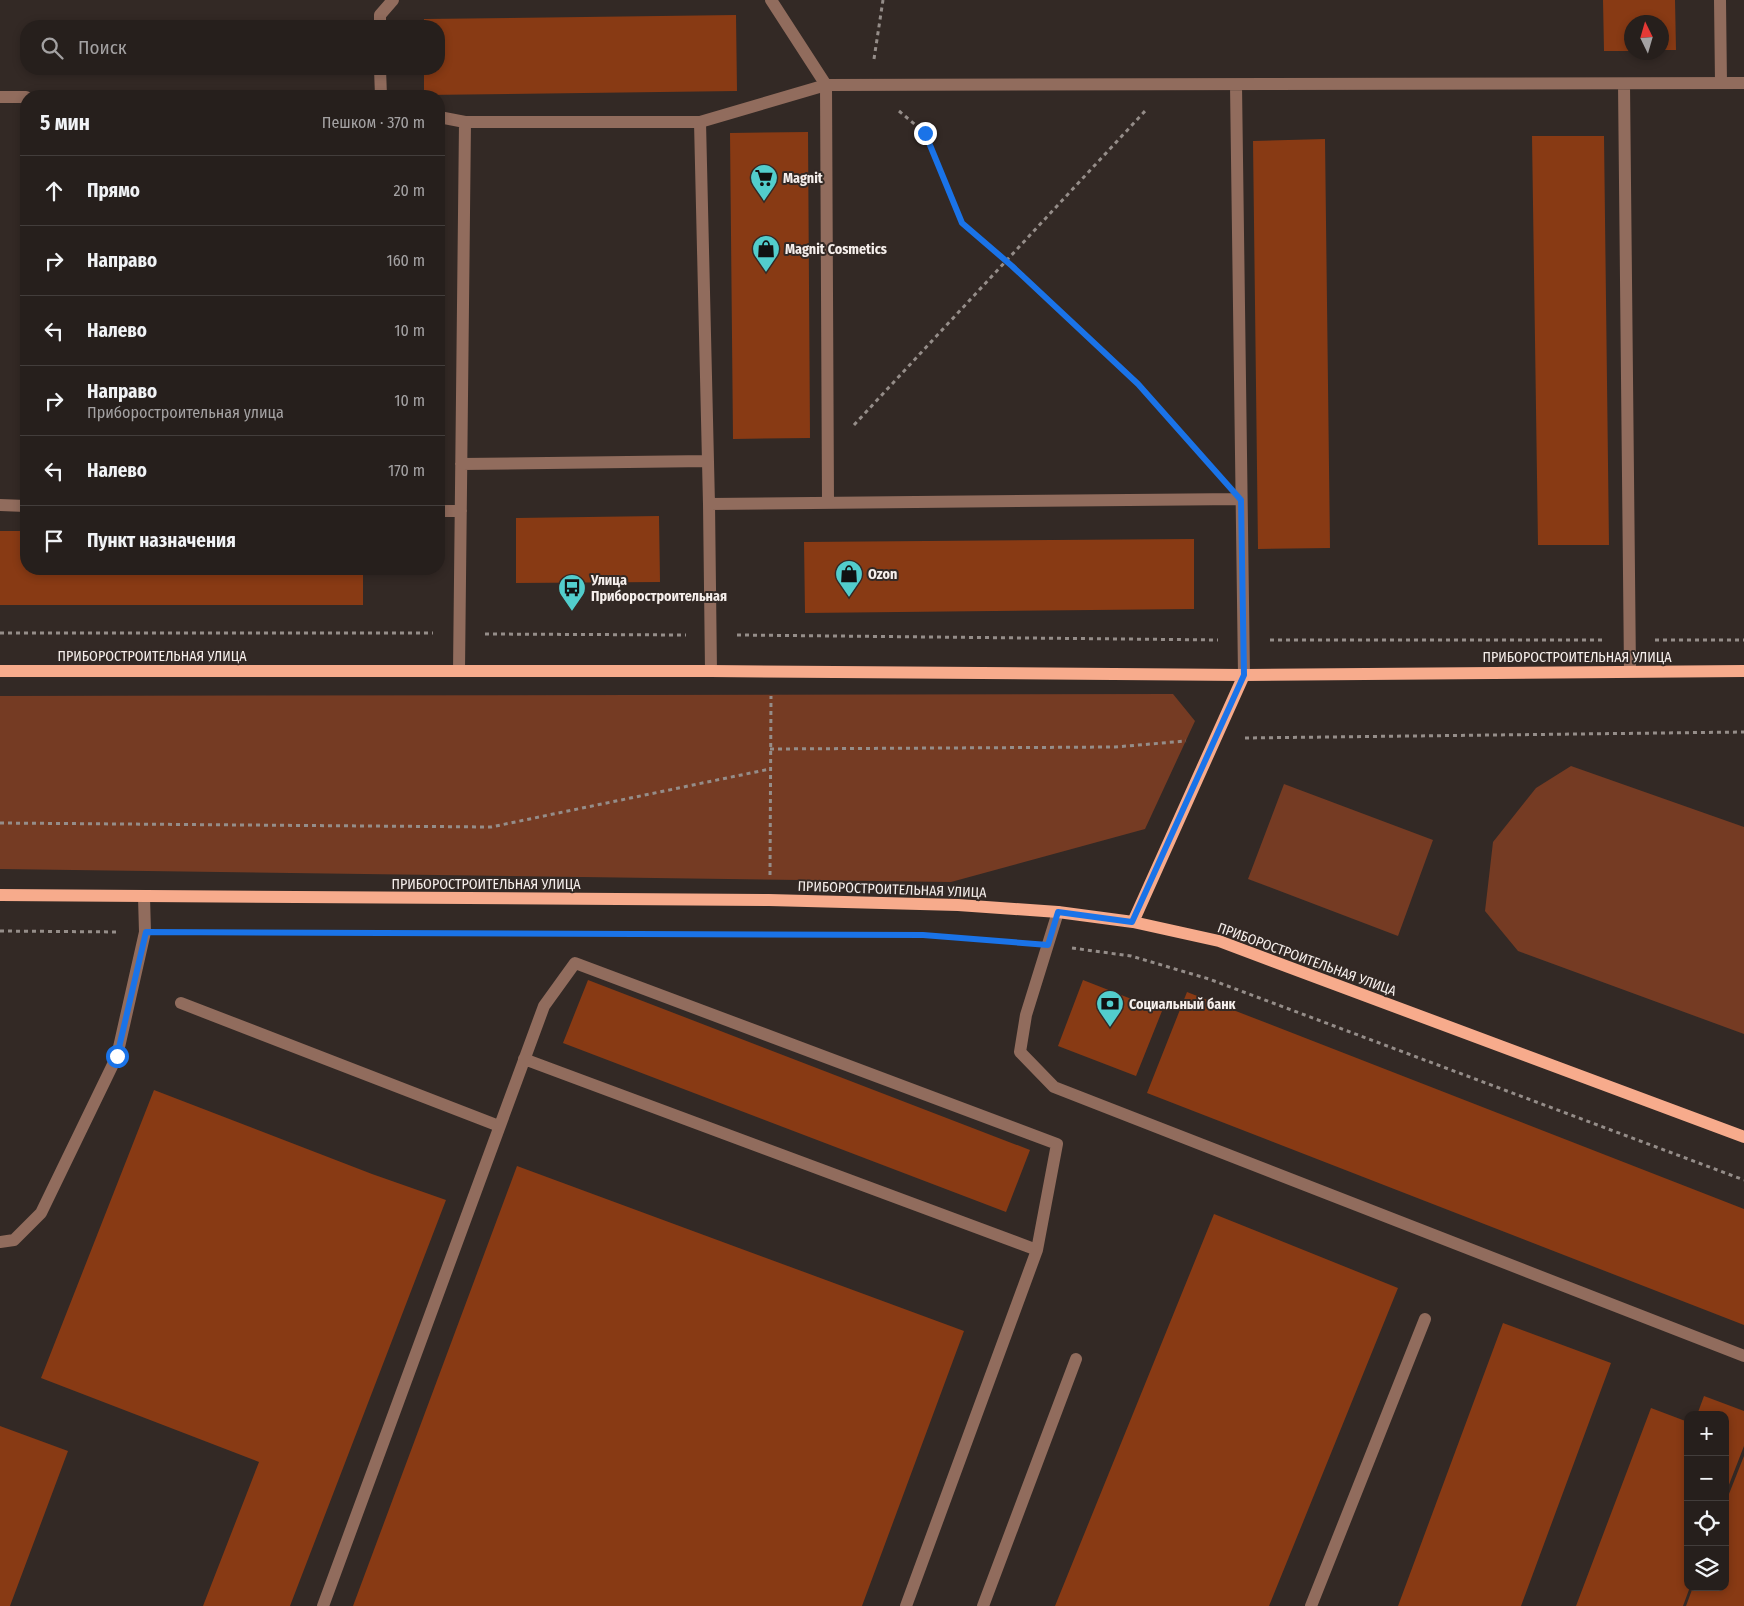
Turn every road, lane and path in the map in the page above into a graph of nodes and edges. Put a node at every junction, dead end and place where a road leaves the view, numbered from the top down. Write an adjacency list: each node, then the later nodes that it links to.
1 (393, 0): 5 (lane)
2 (770, 0): 10 (lane)
3 (883, 0): 11 (path)
4 (1720, 0): 7 (lane)
5 (380, 20)
6 (380, 75): 14 (lane)
7 (1721, 83): 8 (lane); 9 (lane)
8 (1744, 83)
9 (1624, 84): 13 (lane); 36 (lane)
10 (826, 85): 11 (lane); 19 (lane); 21 (lane)
11 (870, 85): 12 (lane); 20 (path)
12 (1170, 85): 13 (lane); 20 (path)
13 (1236, 85): 24 (lane)
14 (381, 90)
15 (0, 97): 16 (lane)
16 (20, 98)
17 (445, 118): 18 (lane)
18 (465, 122): 19 (lane); 23 (lane)
19 (700, 122): 22 (lane)
20 (1006, 261): 21 (path); 24 (path)
21 (828, 452): 25 (lane)
22 (708, 461): 23 (lane); 26 (lane)
23 (461, 464): 30 (lane)
24 (1241, 500): 25 (lane); 35 (lane)
25 (828, 502): 26 (lane)
26 (709, 504): 33 (lane)
27 (0, 505): 28 (lane)
28 (20, 506)
29 (445, 511): 30 (lane)
30 (461, 511): 32 (lane)
31 (0, 633): 32 (path)
32 (458, 634): 33 (path); 38 (lane)
33 (710, 635): 34 (path); 39 (lane)
34 (772, 636): 35 (path); 43 (path)
35 (1244, 640): 36 (path); 44 (lane)
36 (1630, 640): 37 (path); 40 (lane)
37 (1744, 640)
38 (459, 671): 39 (main road, ПРИБОРОСТРОИТЕЛЬНАЯ УЛИЦА); 42 (main road, ПРИБОРОСТРОИТЕЛЬНАЯ УЛИЦА)
39 (711, 671): 43 (main road, ПРИБОРОСТРОИТЕЛЬНАЯ УЛИЦА)
40 (1630, 671): 41 (main road, ПРИБОРОСТРОИТЕЛЬНАЯ УЛИЦА); 44 (main road, ПРИБОРОСТРОИТЕЛЬНАЯ УЛИЦА)
41 (1744, 671)
42 (0, 672)
43 (771, 672): 44 (main road, ПРИБОРОСТРОИТЕЛЬНАЯ УЛИЦА); 47 (path)
44 (1244, 675): 46 (main road)
45 (1744, 732): 46 (path)
46 (1215, 738): 47 (path); 54 (main road)
47 (770, 749): 48 (path)
48 (770, 769): 49 (path); 50 (path)
49 (0, 823)
50 (770, 871)
51 (0, 895): 52 (main road, ПРИБОРОСТРОИТЕЛЬНАЯ УЛИЦА)
52 (144, 896): 53 (main road, ПРИБОРОСТРОИТЕЛЬНАЯ УЛИЦА); 56 (lane)
53 (1058, 912): 54 (main road, ПРИБОРОСТРОИТЕЛЬНАЯ УЛИЦА); 57 (lane)
54 (1132, 922): 61 (main road, ПРИБОРОСТРОИТЕЛЬНАЯ УЛИЦА)
55 (0, 931): 56 (path)
56 (146, 932): 57 (path); 63 (lane)
57 (1048, 945): 62 (path); 66 (lane)
58 (180, 1003): 60 (lane)
59 (524, 1059): 60 (lane); 64 (lane); 64 (lane)
60 (499, 1126): 68 (lane)
61 (1744, 1138)
62 (1744, 1180)
63 (0, 1242)
64 (1037, 1250): 69 (lane)
65 (1425, 1319): 71 (lane)
66 (1744, 1356)
67 (1076, 1359): 70 (lane)
68 (322, 1606)
69 (906, 1606)
70 (983, 1606)
71 (1311, 1606)

